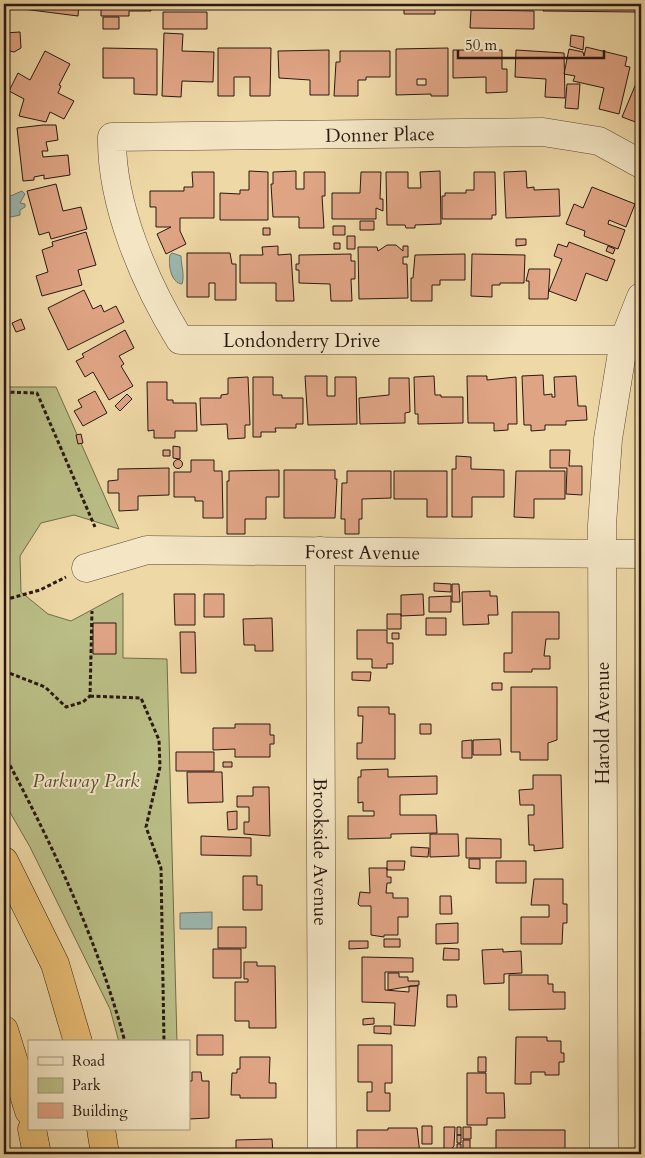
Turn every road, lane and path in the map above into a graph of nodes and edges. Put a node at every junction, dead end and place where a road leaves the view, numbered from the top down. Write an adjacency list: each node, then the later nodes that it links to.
1 (112, 137): 2 (street, Donner Place); 4 (street, Londonderry Drive)
2 (641, 164)
3 (641, 297): 4 (street, Harold Avenue)
4 (633, 340): 9 (street, Harold Avenue)
5 (4, 392): 6 (path)
6 (95, 526)
7 (320, 551): 9 (street, Forest Avenue); 10 (street, Forest Avenue); 26 (street, Brookside Avenue)
8 (641, 554): 9 (street, Forest Avenue)
9 (601, 555): 27 (street, Harold Avenue)
10 (86, 568): 11 (path)
11 (4, 600)
12 (92, 611): 14 (path)
13 (4, 671): 14 (path)
14 (90, 696): 20 (path)
15 (4, 754): 19 (path)
16 (4, 861): 18 (highway)
17 (4, 1030): 21 (highway)
18 (77, 1040)
19 (124, 1040)
20 (164, 1040)
21 (28, 1108)
22 (32, 1130): 24 (highway)
23 (101, 1130): 25 (highway)
24 (37, 1154)
25 (105, 1154)
26 (322, 1154)
27 (604, 1154)

